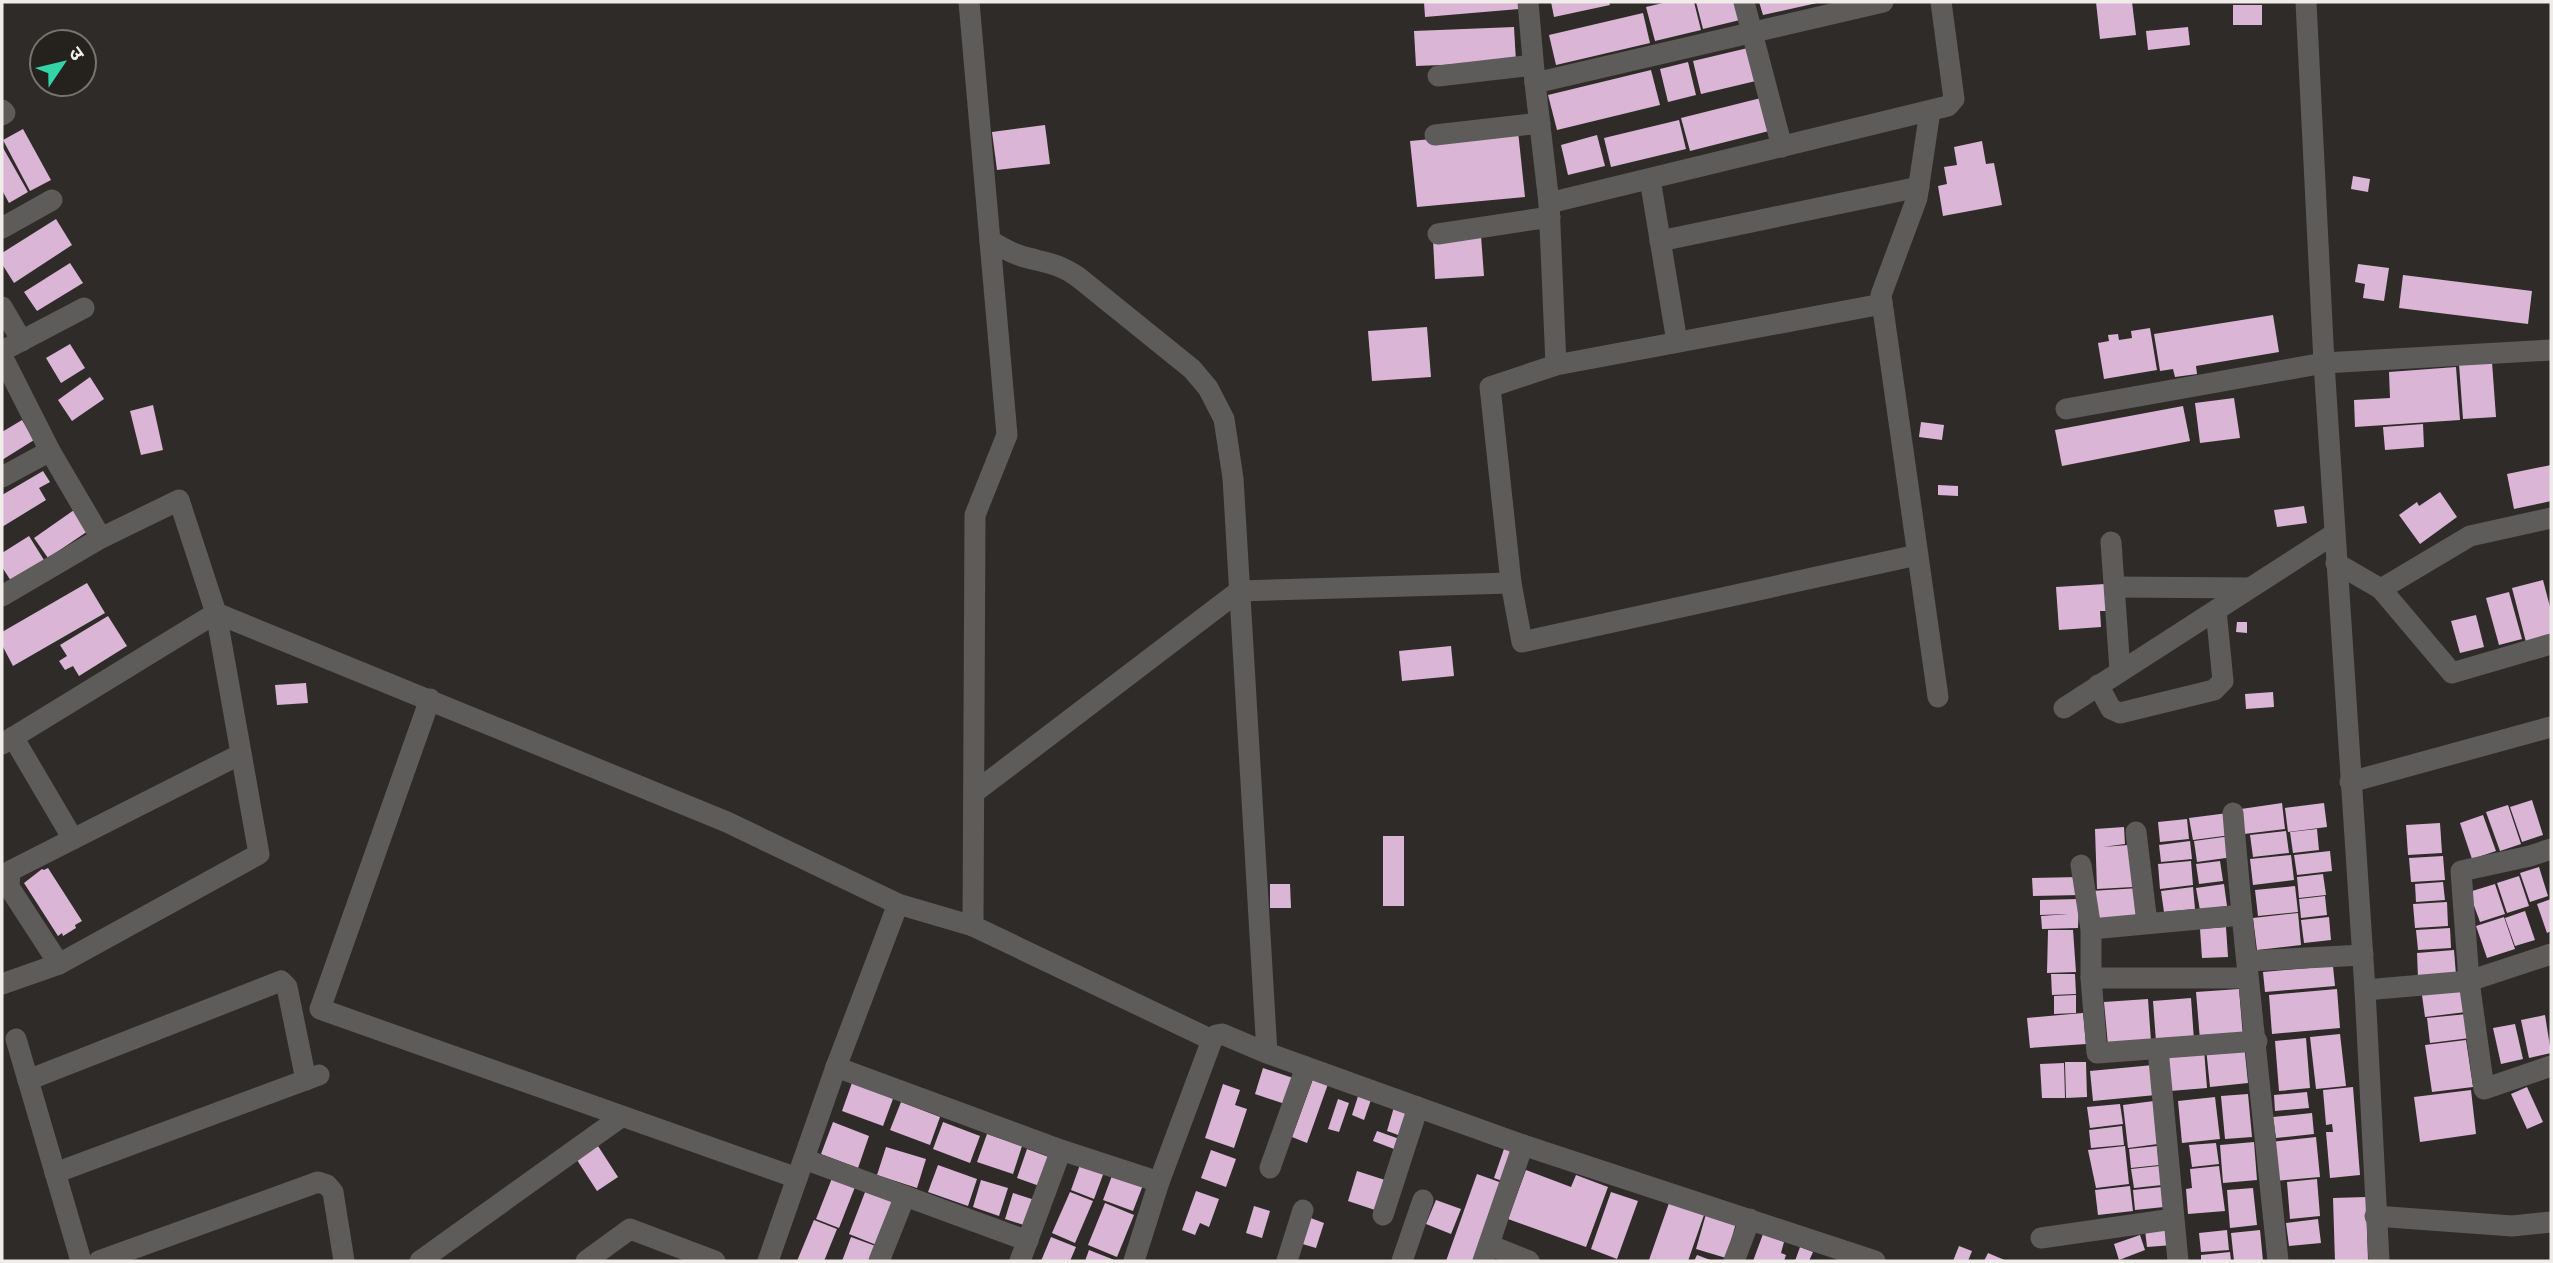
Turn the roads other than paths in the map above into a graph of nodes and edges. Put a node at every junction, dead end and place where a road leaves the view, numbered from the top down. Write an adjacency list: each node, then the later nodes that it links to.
1 (969, 2): 20 (street)
2 (1528, 2): 8 (street)
3 (1744, 2): 7 (street)
4 (1883, 2): 7 (street)
5 (1941, 2): 10 (street)
6 (2306, 2): 29 (street)
7 (1752, 33): 8 (street); 13 (street)
8 (1534, 74): 9 (street); 11 (street)
9 (1438, 76)
10 (1930, 111): 13 (street); 15 (street)
11 (1540, 123): 12 (street); 17 (street)
12 (1436, 135)
13 (1782, 147): 14 (street)
14 (1650, 179): 17 (street); 21 (street)
15 (1919, 187): 21 (street); 22 (street)
16 (52, 200): 18 (street)
17 (1550, 210): 19 (street); 30 (street)
18 (2, 228)
19 (1438, 234)
20 (990, 241): 44 (street); 58 (street)
21 (1660, 241): 26 (street)
22 (1882, 304): 26 (street); 38 (street)
23 (2, 307): 25 (street)
24 (84, 308): 25 (street)
25 (22, 341): 28 (street)
26 (1677, 342): 30 (street)
27 (2551, 350): 29 (street)
28 (2, 354): 32 (street)
29 (2324, 363): 31 (street); 35 (street)
30 (1556, 365): 40 (street)
31 (2066, 409)
32 (50, 451): 33 (street); 36 (street)
33 (2, 477)
34 (2551, 518): 43 (street)
35 (2334, 534): 39 (street); 42 (street)
36 (101, 538): 45 (street); 47 (street)
37 (2111, 542): 41 (street)
38 (1917, 555): 40 (street); 51 (street)
39 (2336, 563): 43 (street); 57 (street)
40 (1511, 583): 44 (street)
41 (2115, 587): 42 (street); 49 (street)
42 (2249, 588): 46 (street)
43 (2381, 589): 48 (street)
44 (1239, 591): 58 (street); 81 (street)
45 (2, 596)
46 (2216, 610): 49 (street); 50 (street)
47 (216, 613): 52 (street); 55 (street); 56 (street)
48 (2551, 644)
49 (2120, 671): 50 (street)
50 (2098, 685): 53 (street)
51 (1938, 697)
52 (430, 699): 64 (street); 87 (street)
53 (2064, 708)
54 (2551, 727): 57 (street)
55 (7, 740): 61 (street)
56 (241, 754): 61 (street); 71 (street)
57 (2350, 782): 70 (street)
58 (975, 792): 67 (street)
59 (2233, 813): 65 (street)
60 (2136, 832): 66 (street)
61 (73, 839): 71 (street)
62 (2551, 849): 74 (street)
63 (2081, 865): 68 (street)
64 (898, 904): 67 (street); 83 (street)
65 (2242, 915): 66 (street); 72 (street)
66 (2147, 923): 68 (street)
67 (974, 926): 78 (street)
68 (2091, 929): 73 (street)
69 (2551, 954): 74 (street)
70 (2363, 955): 72 (street); 76 (street)
71 (59, 964): 75 (street)
72 (2248, 970): 73 (street); 79 (street)
73 (2091, 978): 80 (street)
74 (2469, 981): 76 (street); 82 (street)
75 (2, 984)
76 (2365, 990): 98 (street)
77 (16, 1039): 85 (street)
78 (1212, 1040): 81 (street); 93 (street)
79 (2257, 1041): 80 (street); 122 (street)
80 (2158, 1049): 100 (street)
81 (1267, 1053): 84 (street)
82 (2551, 1066)
83 (836, 1067): 89 (street); 91 (street)
84 (1306, 1067): 86 (street); 90 (street)
85 (28, 1080): 92 (street); 92 (street)
86 (1418, 1107): 88 (street); 97 (street)
87 (621, 1117): 91 (street); 111 (street)
88 (1523, 1144): 99 (street); 105 (street)
89 (1061, 1150): 93 (street); 103 (street)
90 (1270, 1168)
91 (801, 1169): 94 (street); 114 (street)
92 (55, 1173): 108 (street)
93 (1159, 1182): 107 (street)
94 (905, 1196): 103 (street); 115 (street)
95 (1423, 1200): 118 (street)
96 (1303, 1210): 117 (street)
97 (1384, 1215)
98 (2375, 1216): 101 (street); 123 (street)
99 (1750, 1219): 106 (street); 120 (street)
100 (2173, 1219): 102 (street); 121 (street)
101 (2551, 1222)
102 (2041, 1238)
103 (1028, 1241): 116 (street)
104 (666, 1253): 112 (street); 113 (street)
105 (1486, 1253): 119 (street)
106 (1864, 1259)
107 (1139, 1260)
108 (81, 1261)
109 (99, 1261): 110 (street)
110 (344, 1261)
111 (420, 1261)
112 (586, 1261)
113 (715, 1261)
114 (768, 1261)
115 (879, 1261)
116 (1020, 1261)
117 (1287, 1261)
118 (1402, 1261)
119 (1529, 1261)
120 (1734, 1261)
121 (2178, 1261)
122 (2278, 1261)
123 (2379, 1261)

